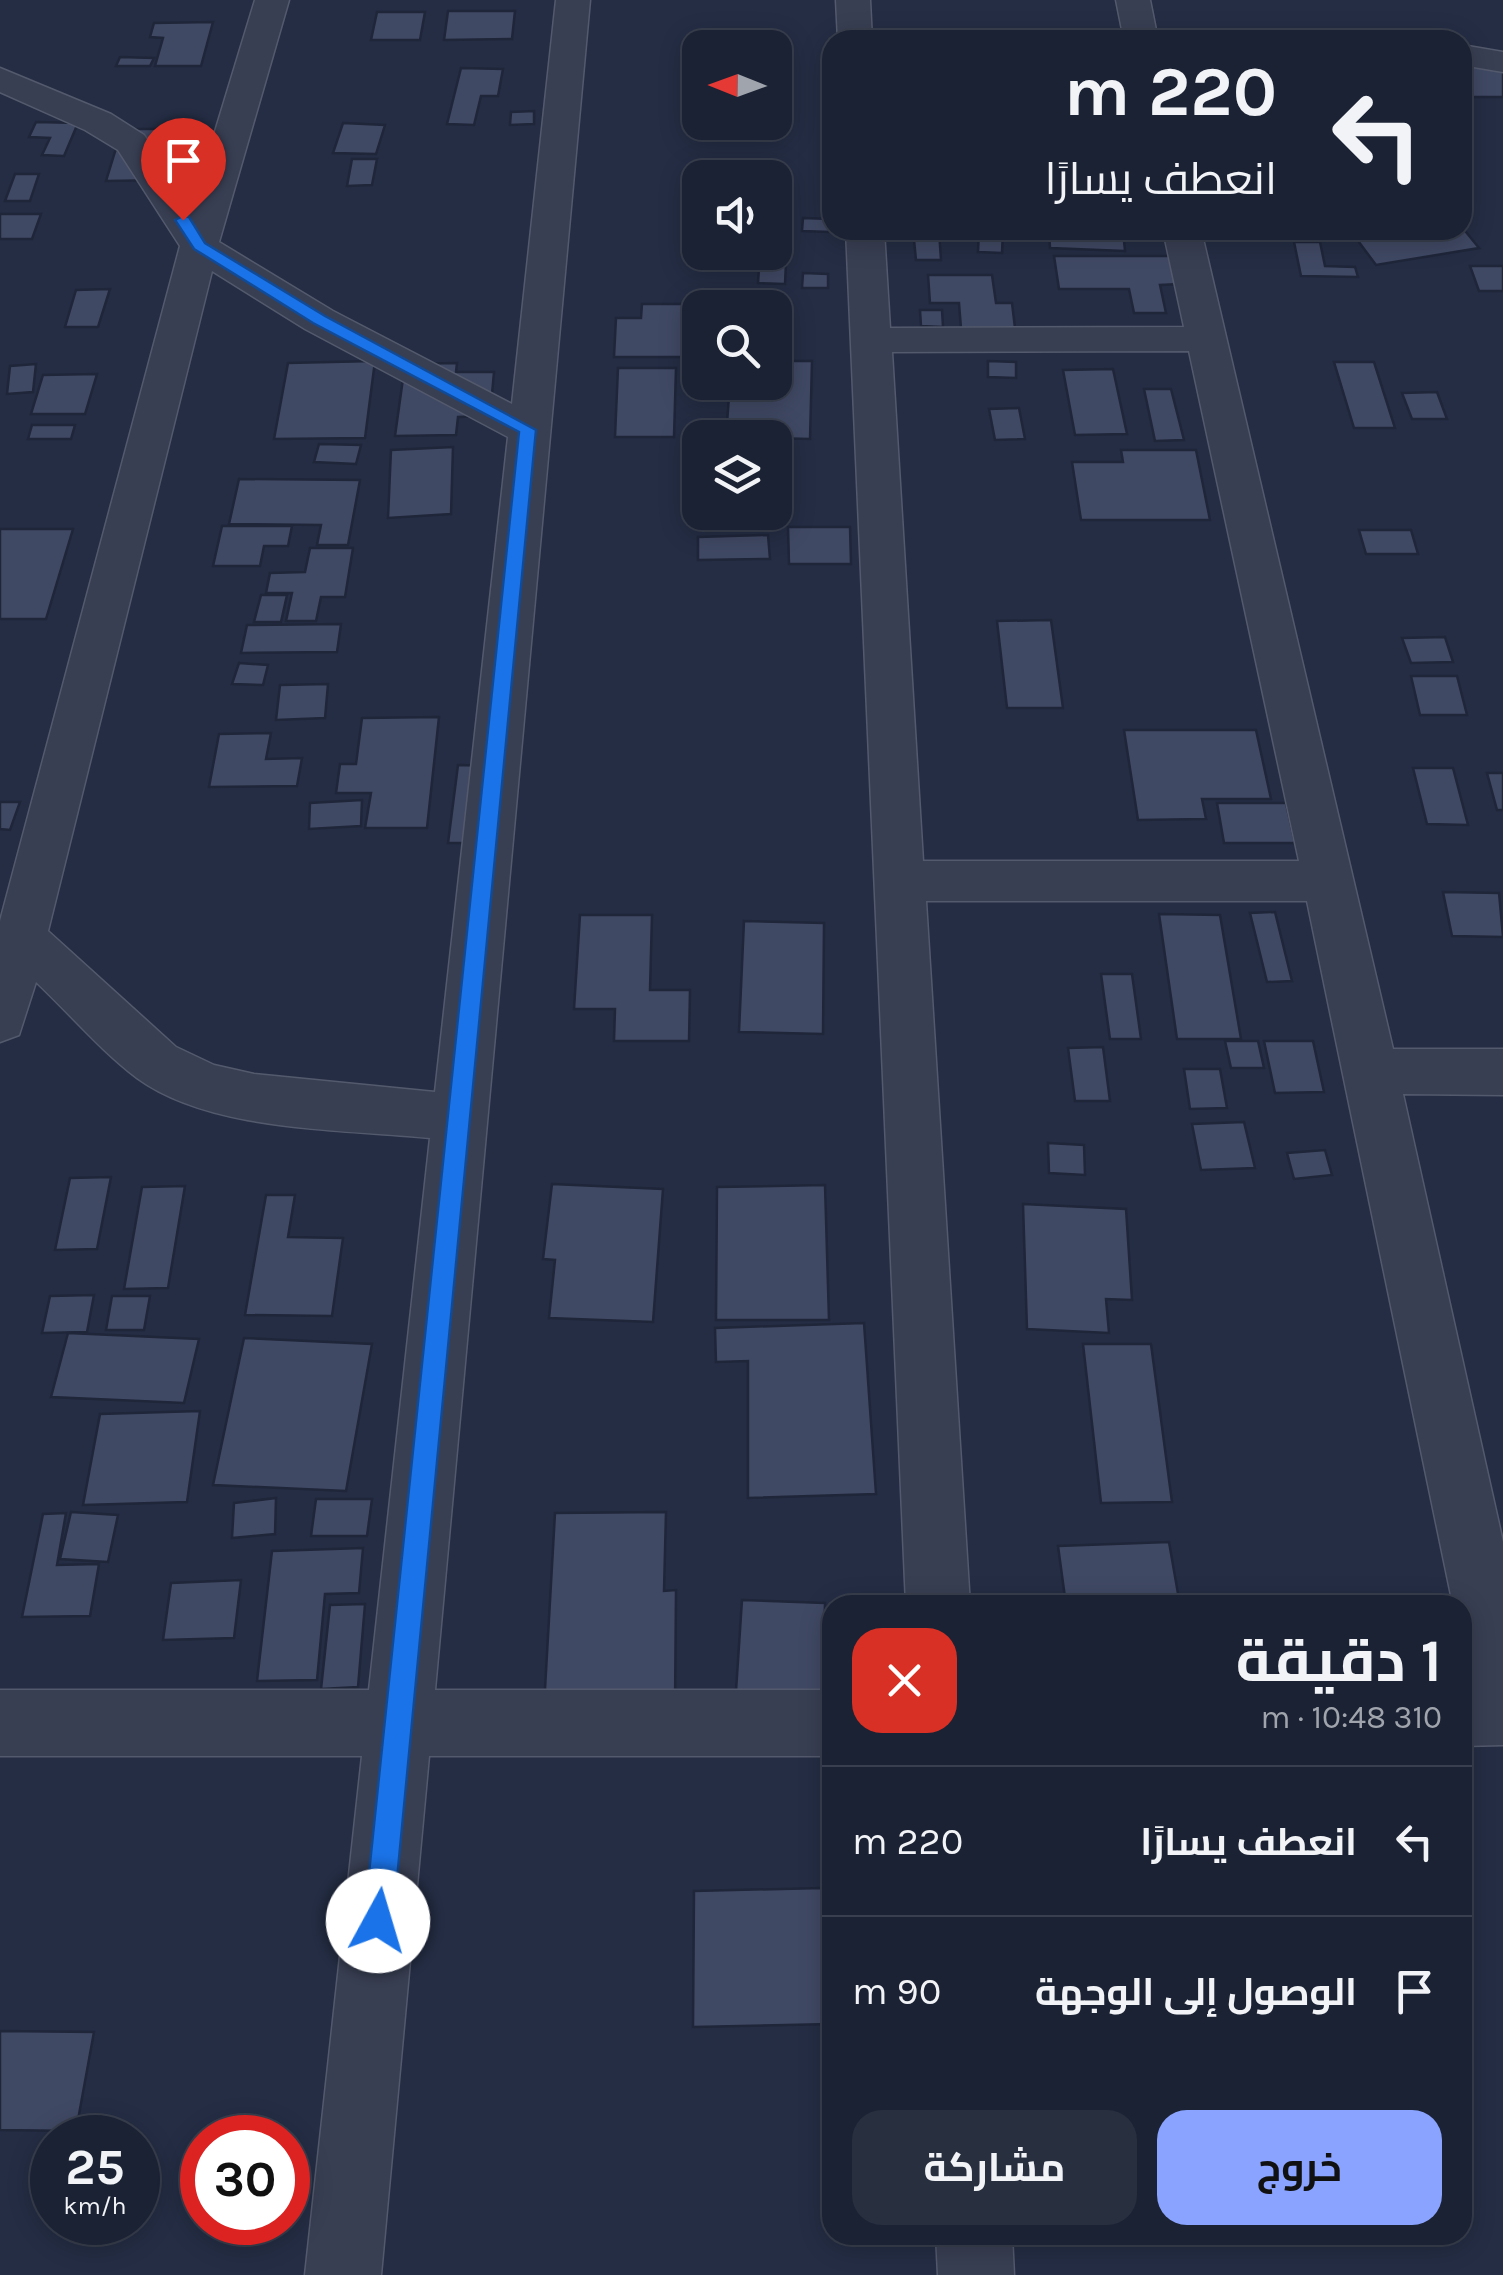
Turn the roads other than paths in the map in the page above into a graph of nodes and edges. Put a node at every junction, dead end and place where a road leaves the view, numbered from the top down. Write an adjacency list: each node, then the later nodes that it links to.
1 (272, 0): 12 (street)
2 (573, 0): 15 (street)
3 (854, 0): 5 (street)
4 (1132, 0): 6 (street)
5 (856, 30)
6 (1139, 30)
7 (1472, 57): 8 (street)
8 (1503, 62)
9 (0, 80): 12 (street)
10 (866, 240): 14 (street)
11 (1184, 240): 13 (street)
12 (199, 246): 15 (street); 16 (street)
13 (1206, 339): 14 (street); 18 (street)
14 (871, 340): 17 (street)
15 (528, 430): 23 (street)
16 (23, 838): 19 (street)
17 (900, 880): 18 (street); 24 (street)
18 (1328, 882): 21 (street)
19 (21, 937): 20 (street); 23 (street)
20 (0, 1020)
21 (1371, 1070): 22 (street); 25 (street)
22 (1503, 1072)
23 (458, 1118): 30 (street)
24 (937, 1595)
25 (1503, 1689)
26 (1503, 1712): 27 (street)
27 (1472, 1713)
28 (0, 1723): 30 (street)
29 (822, 1723): 30 (street)
30 (398, 1724): 32 (street)
31 (974, 2245): 33 (street)
32 (343, 2275)
33 (976, 2275)

